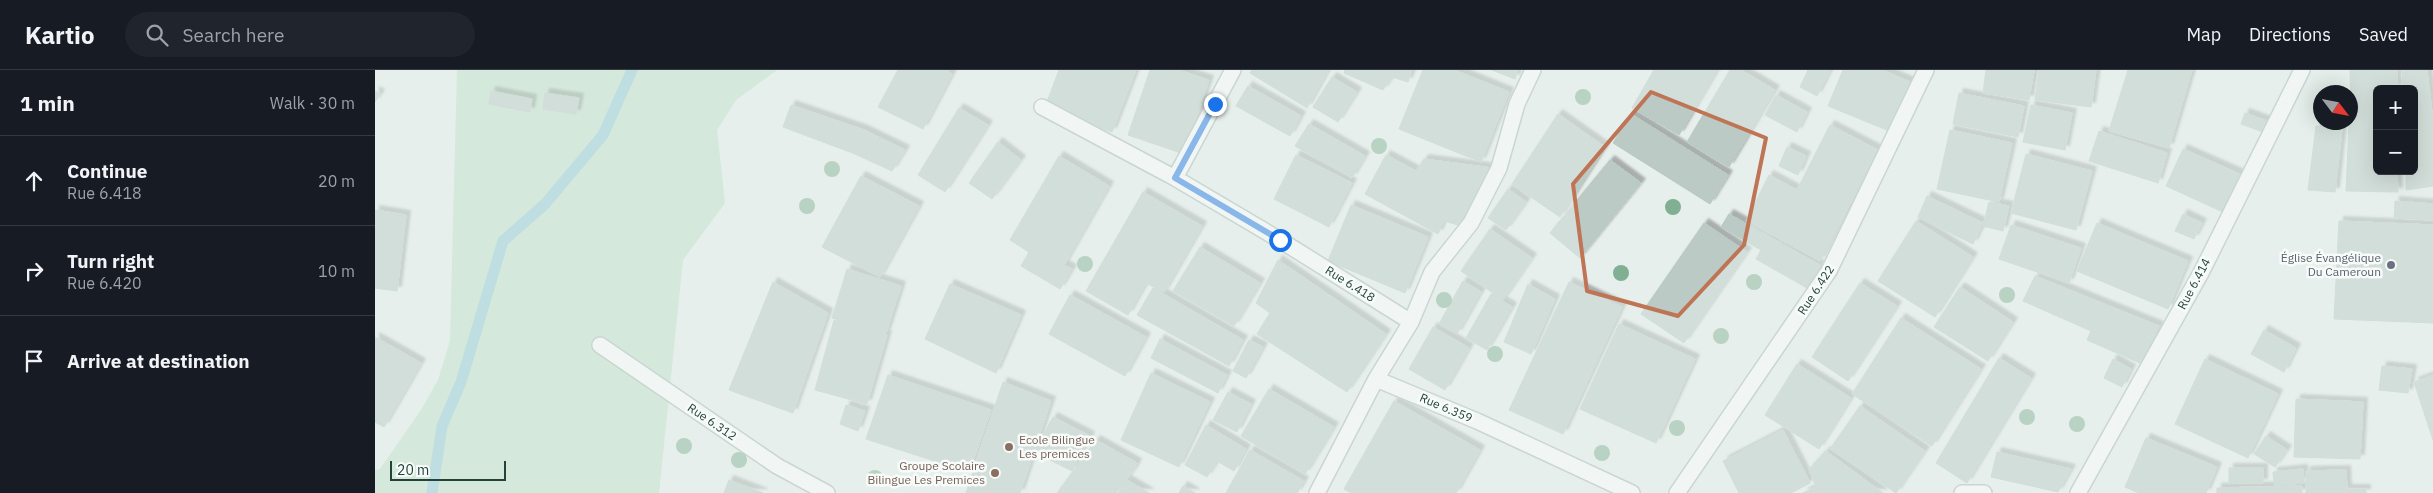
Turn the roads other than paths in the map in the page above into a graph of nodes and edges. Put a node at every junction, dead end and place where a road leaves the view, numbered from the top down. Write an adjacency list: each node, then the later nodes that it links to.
1 (1233, 70): 6 (street)
2 (1533, 70): 7 (street)
3 (1926, 70): 13 (street, Rue 6.422)
4 (2301, 70): 16 (street, Rue 6.414)
5 (1042, 107): 6 (street, Rue 6.418)
6 (1175, 178): 7 (street, Rue 6.418)
7 (1411, 322): 9 (street)
8 (600, 345): 10 (street, Rue 6.312)
9 (1376, 379): 11 (street); 12 (street, Rue 6.359)
10 (827, 493)
11 (1317, 493)
12 (1632, 493)
13 (1677, 493)
14 (1962, 493): 15 (street)
15 (1984, 493)
16 (2078, 493)

